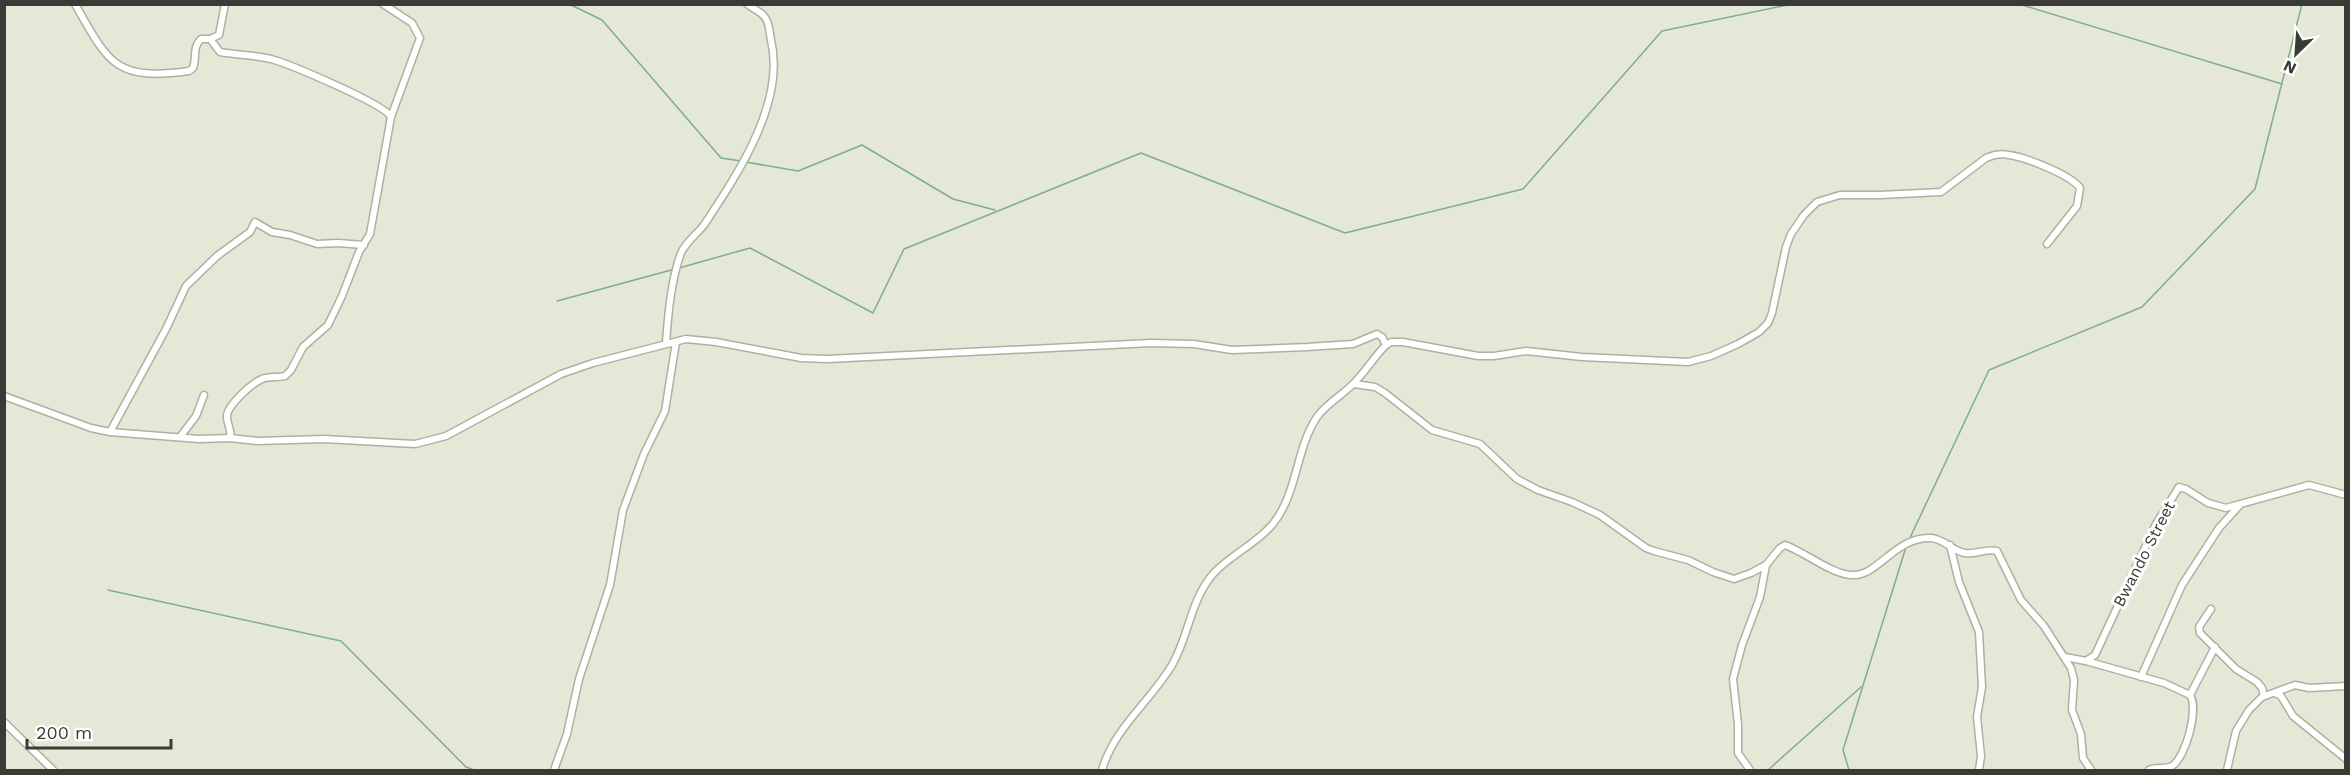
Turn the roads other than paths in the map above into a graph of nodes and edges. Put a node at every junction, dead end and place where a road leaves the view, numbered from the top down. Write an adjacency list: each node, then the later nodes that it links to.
1 (75, 4): 5 (street)
2 (225, 4): 5 (street)
3 (383, 4): 6 (street)
4 (747, 4): 10 (street)
5 (210, 39): 6 (street)
6 (390, 117): 8 (street)
7 (2047, 244): 11 (street)
8 (364, 245): 15 (street); 17 (street)
9 (676, 342): 10 (street); 11 (street); 34 (street)
10 (666, 343): 17 (street)
11 (1386, 345): 12 (street)
12 (1354, 384): 21 (street); 35 (street)
13 (204, 395): 16 (street)
14 (4, 396): 15 (street)
15 (110, 432): 16 (street)
16 (180, 437): 17 (street)
17 (230, 438)
18 (2346, 495): 19 (street, Bwando Street)
19 (2239, 506): 25 (street, Bwando Street); 26 (street)
20 (1950, 545): 21 (street); 24 (street); 37 (street)
21 (1766, 566): 36 (street)
22 (2211, 609): 23 (street)
23 (2215, 647): 29 (street); 30 (street)
24 (2065, 657): 25 (street); 38 (street)
25 (2086, 661): 26 (street)
26 (2141, 677): 29 (street)
27 (2346, 686): 28 (street)
28 (2275, 693): 30 (street); 32 (street)
29 (2190, 695): 39 (street)
30 (2264, 696): 40 (street)
31 (4, 722): 33 (street)
32 (2346, 759)
33 (53, 771)
34 (554, 771)
35 (1102, 771)
36 (1750, 771)
37 (1979, 771)
38 (2091, 771)
39 (2149, 771)
40 (2227, 771)

